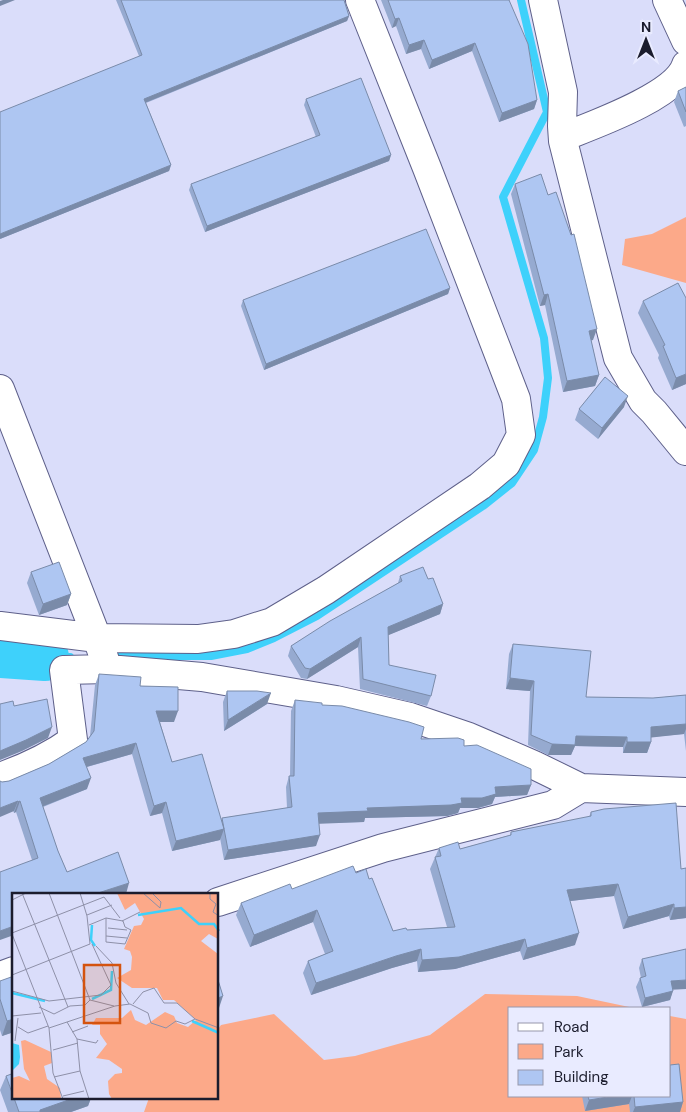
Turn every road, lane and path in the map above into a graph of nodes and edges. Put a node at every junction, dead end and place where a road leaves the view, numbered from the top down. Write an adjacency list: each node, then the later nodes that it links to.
1 (360, 0): 10 (street)
2 (543, 0): 6 (street)
3 (667, 0): 4 (street)
4 (686, 40)
5 (686, 65): 6 (street)
6 (563, 137): 8 (street)
7 (0, 390): 10 (street)
8 (686, 451)
9 (0, 626): 10 (street)
10 (103, 653): 11 (street); 12 (street)
11 (0, 777)
12 (581, 788): 13 (street); 14 (street)
13 (686, 792)
14 (219, 902)
15 (12, 972): 16 (street)
16 (0, 976)

